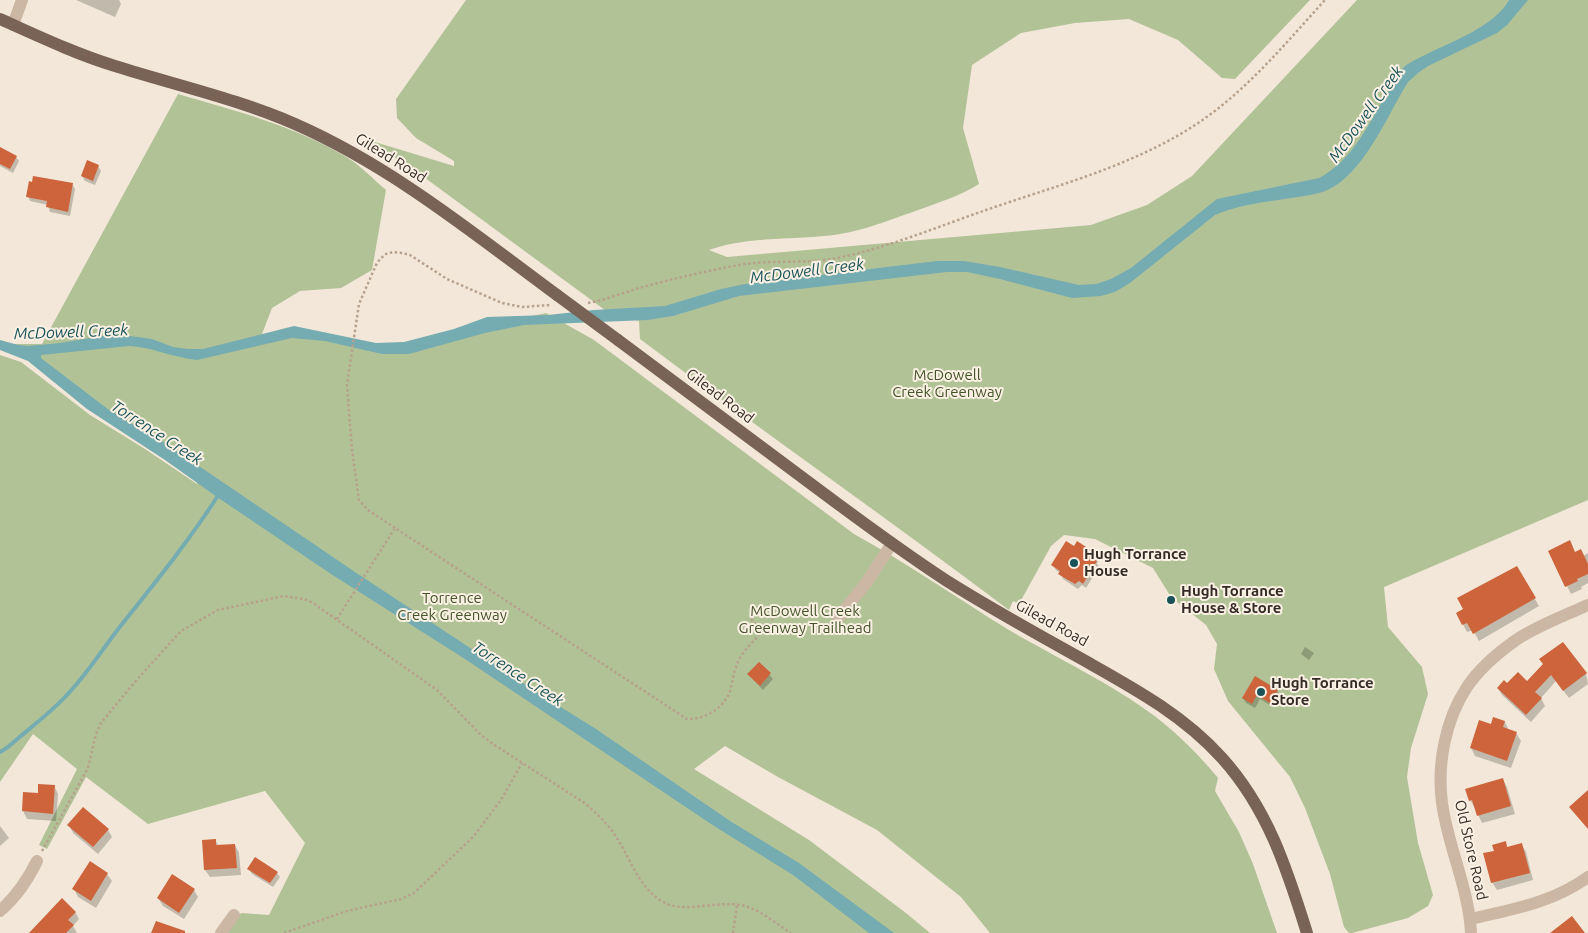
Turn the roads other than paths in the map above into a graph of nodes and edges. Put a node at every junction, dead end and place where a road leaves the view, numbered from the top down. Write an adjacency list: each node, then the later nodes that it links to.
1 (22, 0): 3 (street)
2 (0, 19): 3 (main road, Gilead Road)
3 (13, 25): 4 (main road, Gilead Road, bridge)
4 (892, 543): 6 (street); 13 (main road, Gilead Road)
5 (1588, 605): 11 (street, Old Store Road)
6 (838, 618)
7 (37, 861): 9 (street)
8 (1588, 877): 11 (street)
9 (0, 911)
10 (234, 915): 12 (street)
11 (1471, 919): 14 (street, Old Store Road)
12 (221, 933)
13 (1307, 933)
14 (1471, 933)

